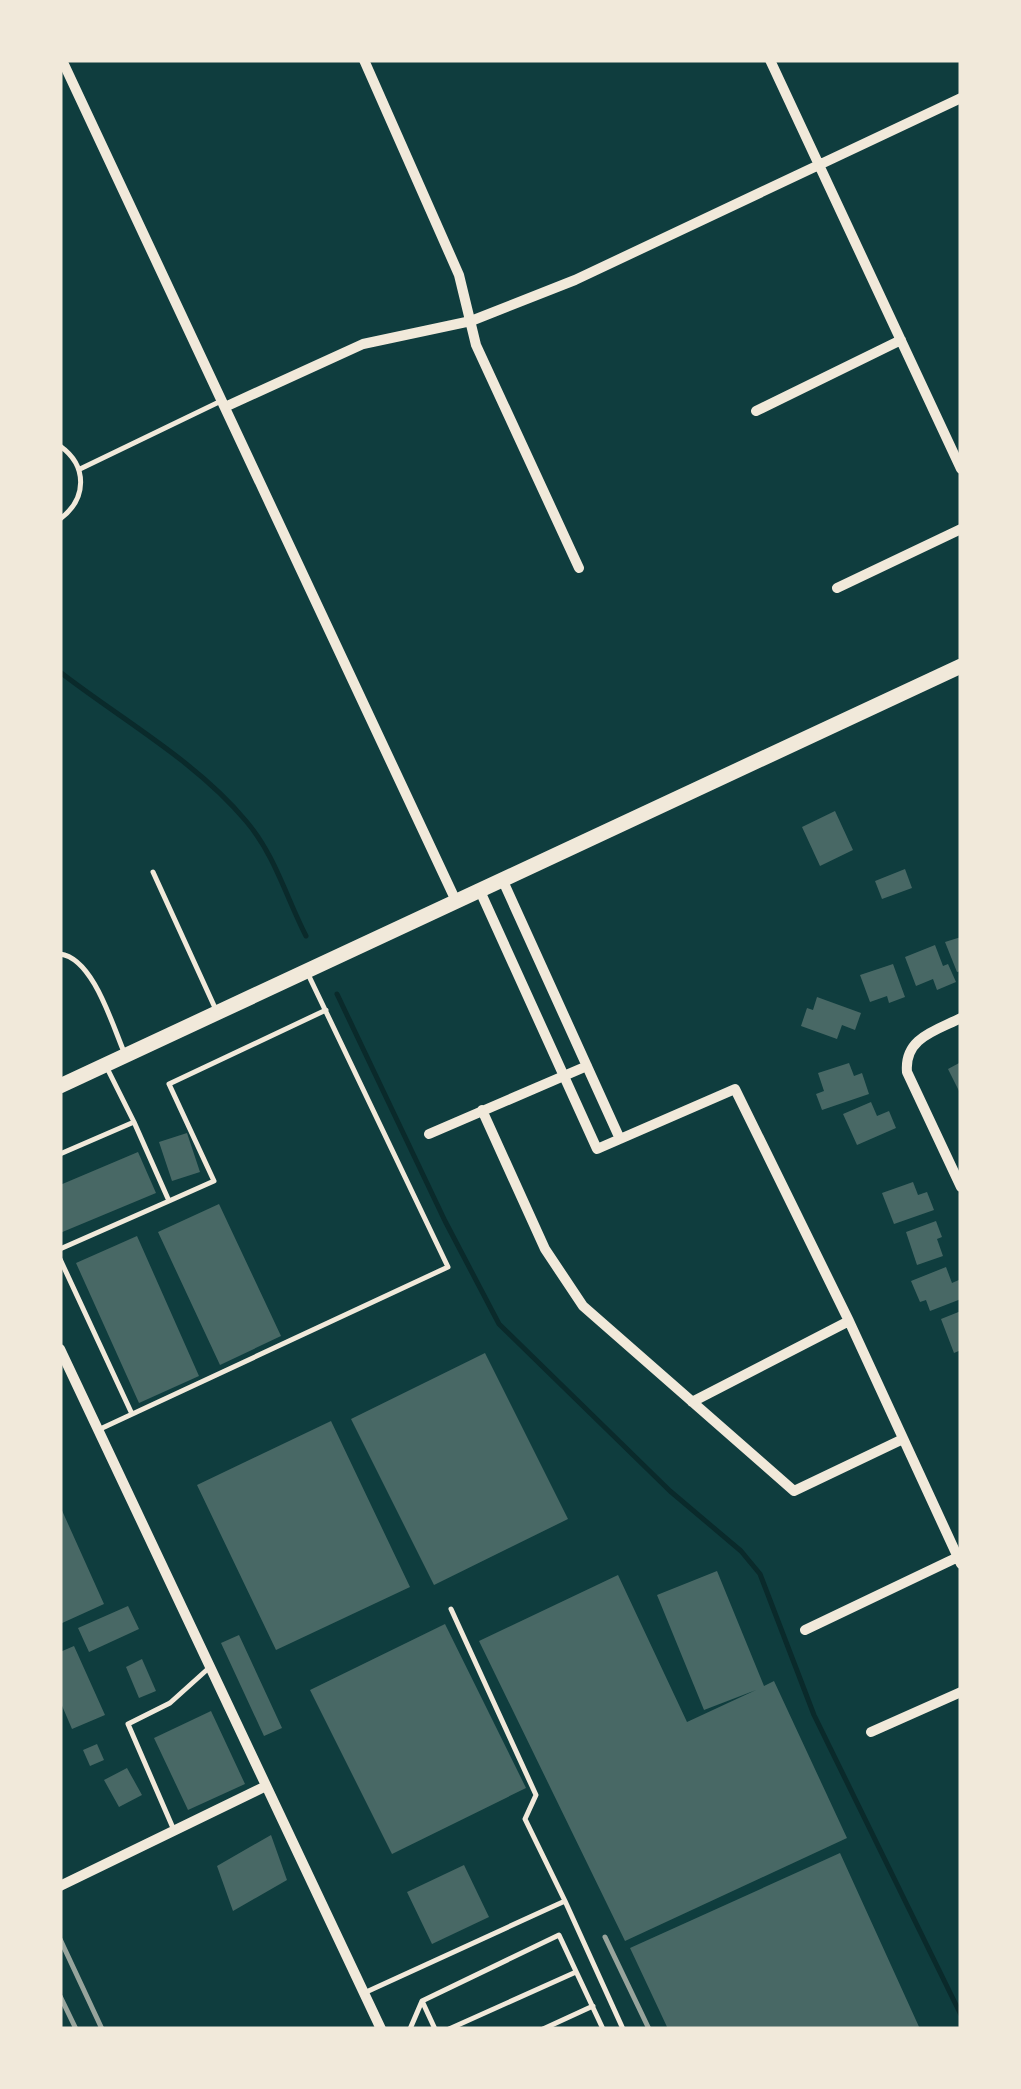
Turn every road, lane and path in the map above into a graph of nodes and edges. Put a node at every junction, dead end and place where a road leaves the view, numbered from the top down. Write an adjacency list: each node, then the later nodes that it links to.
1 (62, 60): 8 (street)
2 (364, 60): 6 (street)
3 (770, 60): 5 (street)
4 (961, 98): 5 (street)
5 (819, 165): 6 (street); 7 (street)
6 (470, 320): 8 (street); 15 (street)
7 (901, 340): 9 (street); 12 (street)
8 (224, 404): 11 (lane); 21 (street)
9 (756, 411)
10 (60, 446): 11 (lane)
11 (80, 469): 13 (lane)
12 (961, 469)
13 (60, 519)
14 (961, 529): 16 (street)
15 (579, 568)
16 (837, 588)
17 (961, 666): 19 (main road)
18 (152, 872): 25 (lane)
19 (503, 881): 20 (main road); 29 (street)
20 (480, 892): 21 (main road); 30 (street)
21 (456, 901): 23 (main road)
22 (60, 954): 27 (lane)
23 (307, 971): 24 (lane); 25 (main road)
24 (326, 1010): 38 (lane); 44 (lane)
25 (217, 1013): 27 (main road)
26 (961, 1018): 37 (street)
27 (126, 1055): 28 (main road)
28 (105, 1065): 31 (main road); 33 (lane)
29 (587, 1066): 30 (street); 35 (street)
30 (564, 1076): 32 (street); 35 (street)
31 (60, 1086)
32 (482, 1110): 34 (street); 43 (street)
33 (134, 1122): 36 (lane); 38 (lane)
34 (428, 1134)
35 (620, 1138): 41 (street)
36 (60, 1154)
37 (961, 1187)
38 (170, 1201): 39 (lane)
39 (60, 1249)
40 (60, 1258): 44 (lane)
41 (849, 1322): 43 (street); 46 (street)
42 (60, 1349): 45 (street)
43 (692, 1402): 46 (street)
44 (132, 1414): 45 (lane)
45 (98, 1430): 50 (street)
46 (903, 1439): 47 (street)
47 (959, 1560): 49 (street)
48 (451, 1609): 56 (lane)
49 (805, 1630)
50 (210, 1667): 53 (street); 54 (lane)
51 (961, 1692): 52 (street)
52 (871, 1732)
53 (266, 1786): 54 (street); 58 (street)
54 (174, 1831): 55 (street)
55 (60, 1886)
56 (566, 1901): 58 (lane); 67 (lane)
57 (576, 1972): 59 (lane); 60 (lane); 64 (lane)
58 (364, 1993): 61 (street)
59 (422, 2000): 62 (lane); 63 (lane)
60 (592, 2006): 65 (lane); 66 (lane)
61 (381, 2029)
62 (410, 2029)
63 (435, 2029)
64 (448, 2029)
65 (543, 2029)
66 (604, 2029)
67 (624, 2029)

